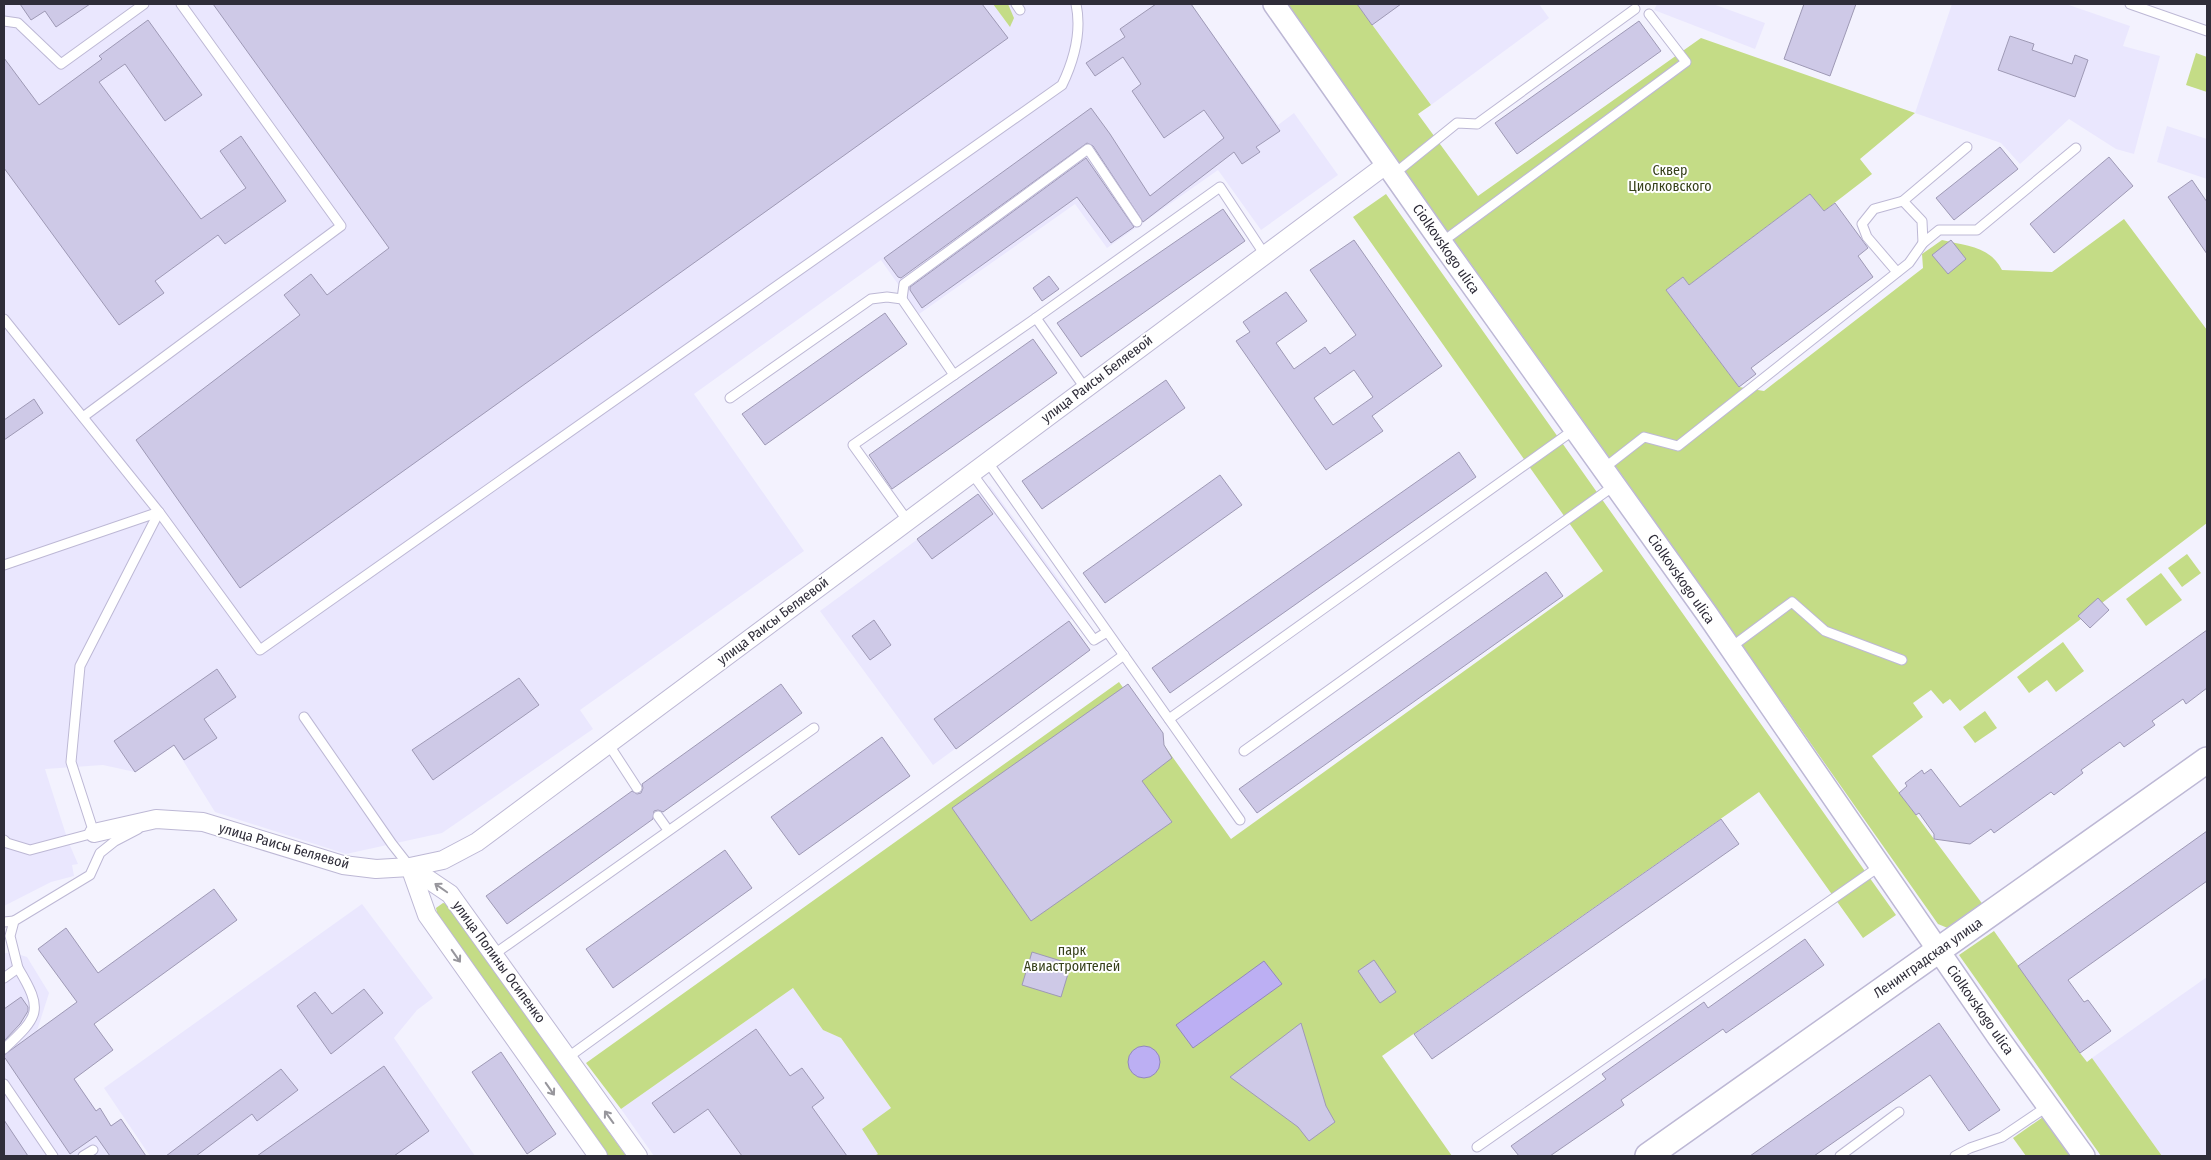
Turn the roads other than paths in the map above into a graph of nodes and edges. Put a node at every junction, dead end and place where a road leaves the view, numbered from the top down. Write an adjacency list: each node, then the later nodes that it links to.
1 (144, 4): 8 (lane)
2 (181, 4): 25 (lane)
3 (1076, 4): 30 (lane)
4 (1274, 4): 12 (street, Ciolkovskogo ulica)
5 (2130, 4): 9 (lane)
6 (1635, 9): 12 (lane)
7 (1649, 14): 15 (lane)
8 (4, 21)
9 (2207, 31)
10 (1967, 147): 13 (lane)
11 (2076, 148): 16 (lane)
12 (1390, 169): 15 (street, Ciolkovskogo ulica); 17 (street, улица Раисы Беляевой)
13 (1903, 201): 16 (lane); 18 (lane)
14 (1137, 222): 19 (lane)
15 (1441, 242): 26 (street, Ciolkovskogo ulica)
16 (1922, 244): 18 (lane)
17 (1265, 255): 20 (lane); 23 (street, улица Раисы Беляевой)
18 (1897, 272): 29 (lane)
19 (902, 299): 22 (lane); 24 (lane)
20 (1036, 318): 22 (lane); 23 (lane)
21 (4, 319): 25 (lane)
22 (954, 375): 31 (lane)
23 (1085, 388): 27 (street, улица Раисы Беляевой)
24 (730, 398)
25 (83, 417): 30 (lane)
26 (1575, 429): 29 (street, Ciolkovskogo ulica); 38 (lane)
27 (987, 460): 28 (street, улица Раисы Беляевой); 33 (lane)
28 (971, 472): 31 (street, улица Раисы Беляевой); 33 (lane)
29 (1609, 477): 34 (street, Ciolkovskogo ulica); 41 (lane)
30 (159, 512): 32 (lane); 48 (lane)
31 (907, 520): 40 (street, улица Раисы Беляевой)
32 (4, 565)
33 (1108, 632): 35 (lane)
34 (1730, 648): 36 (lane); 50 (street, Ciolkovskogo ulica)
35 (1124, 655): 38 (lane); 59 (lane)
36 (1902, 660)
37 (304, 717): 51 (lane)
38 (1169, 719): 46 (lane)
39 (814, 728): 47 (lane)
40 (609, 745): 43 (lane); 51 (street, улица Раисы Беляевой)
41 (1244, 751)
42 (2207, 760): 54 (main road, Ленинградская улица)
43 (637, 788)
44 (658, 816): 47 (lane)
45 (156, 819): 48 (street, улица Раисы Беляевой); 51 (street, улица Раисы Беляевой); 52 (lane)
46 (1240, 820)
47 (668, 830): 55 (lane)
48 (94, 833): 49 (lane)
49 (4, 840)
50 (1880, 866): 54 (street, Ciolkovskogo ulica); 63 (lane)
51 (410, 867): 55 (street, улица Полины Осипенко, one-way to 51); 67 (street, one-way to 67)
52 (14, 920): 53 (lane); 56 (lane)
53 (4, 922)
54 (1939, 950): 61 (street, Ciolkovskogo ulica); 69 (main road, Ленинградская улица)
55 (493, 955): 59 (street, улица Полины Осипенко)
56 (18, 968): 57 (lane); 58 (lane)
57 (4, 978)
58 (4, 1049)
59 (567, 1058): 68 (street, улица Полины Осипенко, one-way to 59)
60 (4, 1084): 65 (lane)
61 (2048, 1106): 71 (lane); 72 (street, Ciolkovskogo ulica)
62 (1899, 1112): 70 (lane)
63 (1478, 1147)
64 (93, 1150): 66 (lane)
65 (53, 1156)
66 (83, 1156)
67 (598, 1156)
68 (638, 1156)
69 (1648, 1156)
70 (1840, 1156)
71 (1955, 1156)
72 (2084, 1156)

